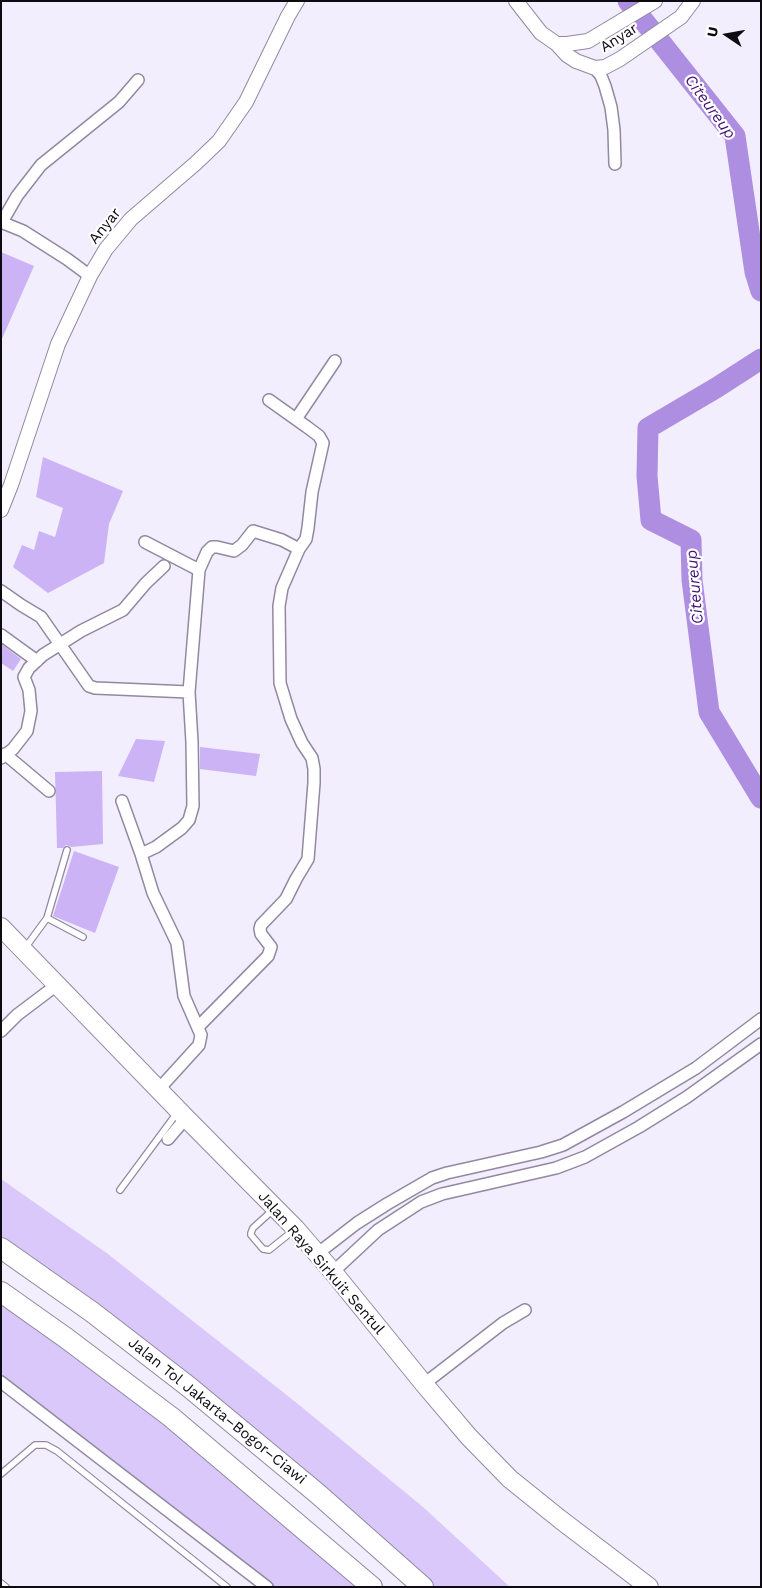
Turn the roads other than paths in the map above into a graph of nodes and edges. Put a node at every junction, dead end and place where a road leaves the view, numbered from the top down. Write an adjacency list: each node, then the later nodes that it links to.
1 (297, 1): 10 (street, Anyar)
2 (516, 1): 5 (street, Anyar)
3 (655, 1): 5 (street, Anyar)
4 (694, 1): 6 (street, Anyar)
5 (557, 44): 6 (street, Anyar)
6 (594, 68): 8 (street)
7 (138, 80): 9 (street)
8 (615, 164)
9 (2, 222): 10 (street)
10 (90, 276): 14 (street, Anyar)
11 (335, 361): 13 (street)
12 (269, 400): 13 (street)
13 (296, 419): 16 (street)
14 (1, 510)
15 (145, 542): 18 (street)
16 (299, 549): 18 (street); 35 (street)
17 (164, 566): 21 (street)
18 (199, 570): 23 (street)
19 (1, 591): 21 (street)
20 (1, 635): 22 (street)
21 (61, 644): 22 (street); 23 (street)
22 (37, 661): 24 (street)
23 (188, 692): 28 (street)
24 (3, 756): 25 (street)
25 (49, 791)
26 (122, 801): 28 (street)
27 (67, 850): 29 (lane)
28 (141, 854): 35 (street)
29 (47, 918): 31 (lane); 32 (lane)
30 (1, 927): 32 (main road, Jalan Raya Sirkuit Sentul)
31 (83, 937)
32 (24, 949): 33 (main road, Jalan Raya Sirkuit Sentul)
33 (58, 984): 36 (street); 38 (main road, Jalan Raya Sirkuit Sentul)
34 (761, 1019): 42 (street)
35 (198, 1026): 38 (street)
36 (1, 1031)
37 (761, 1044): 44 (street)
38 (159, 1089): 39 (main road, Jalan Raya Sirkuit Sentul)
39 (182, 1114): 40 (street); 41 (lane); 43 (main road, Jalan Raya Sirkuit Sentul)
40 (168, 1139)
41 (120, 1190)
42 (387, 1204): 44 (street); 47 (street)
43 (275, 1208): 45 (main road, Jalan Raya Sirkuit Sentul); 45 (lane)
44 (398, 1217): 48 (street)
45 (295, 1228): 47 (main road, Jalan Raya Sirkuit Sentul)
46 (1, 1248): 59 (highway, Jalan Tol Jakarta–Bogor–Ciawi)
47 (317, 1254): 48 (main road, Jalan Raya Sirkuit Sentul)
48 (333, 1272): 52 (main road, Jalan Raya Sirkuit Sentul)
49 (1, 1292): 58 (highway)
50 (525, 1310): 52 (street)
51 (1, 1382): 57 (street)
52 (424, 1384): 60 (main road, Jalan Raya Sirkuit Sentul)
53 (1, 1474): 56 (lane)
54 (1, 1583): 55 (lane)
55 (6, 1587)
56 (227, 1587)
57 (267, 1587)
58 (372, 1587)
59 (423, 1587)
60 (649, 1587)

